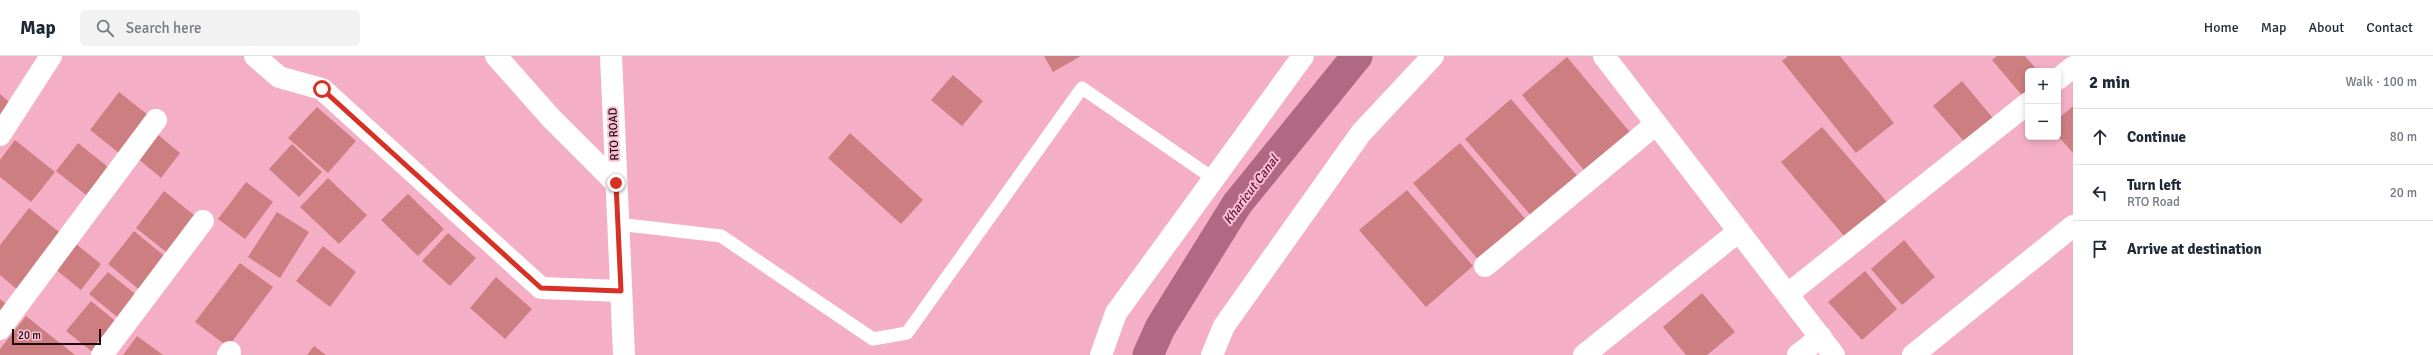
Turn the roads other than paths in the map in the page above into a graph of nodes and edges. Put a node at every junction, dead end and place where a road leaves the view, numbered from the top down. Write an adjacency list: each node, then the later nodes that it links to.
1 (51, 56): 13 (street)
2 (255, 56): 21 (street)
3 (496, 56): 15 (street)
4 (611, 56): 15 (street, RTO ROAD)
5 (1303, 56): 14 (street)
6 (1433, 56): 28 (street)
7 (1604, 56): 12 (street)
8 (2073, 68): 9 (street)
9 (2061, 77)
10 (2027, 104): 22 (street)
11 (156, 120): 23 (street)
12 (1656, 124): 19 (street); 20 (street)
13 (0, 135)
14 (1214, 178): 17 (lane); 27 (street)
15 (616, 183): 17 (street, RTO ROAD)
16 (203, 221): 25 (street)
17 (618, 224): 21 (street, RTO ROAD)
18 (2073, 226): 32 (street)
19 (1739, 231): 22 (street); 29 (street)
20 (1485, 266)
21 (621, 291): 26 (street, RTO ROAD)
22 (1788, 294): 24 (street)
23 (0, 329)
24 (1821, 338): 30 (street); 31 (street)
25 (102, 355)
26 (624, 355)
27 (1101, 355)
28 (1212, 355)
29 (1584, 355)
30 (1798, 355)
31 (1834, 355)
32 (1913, 355)

